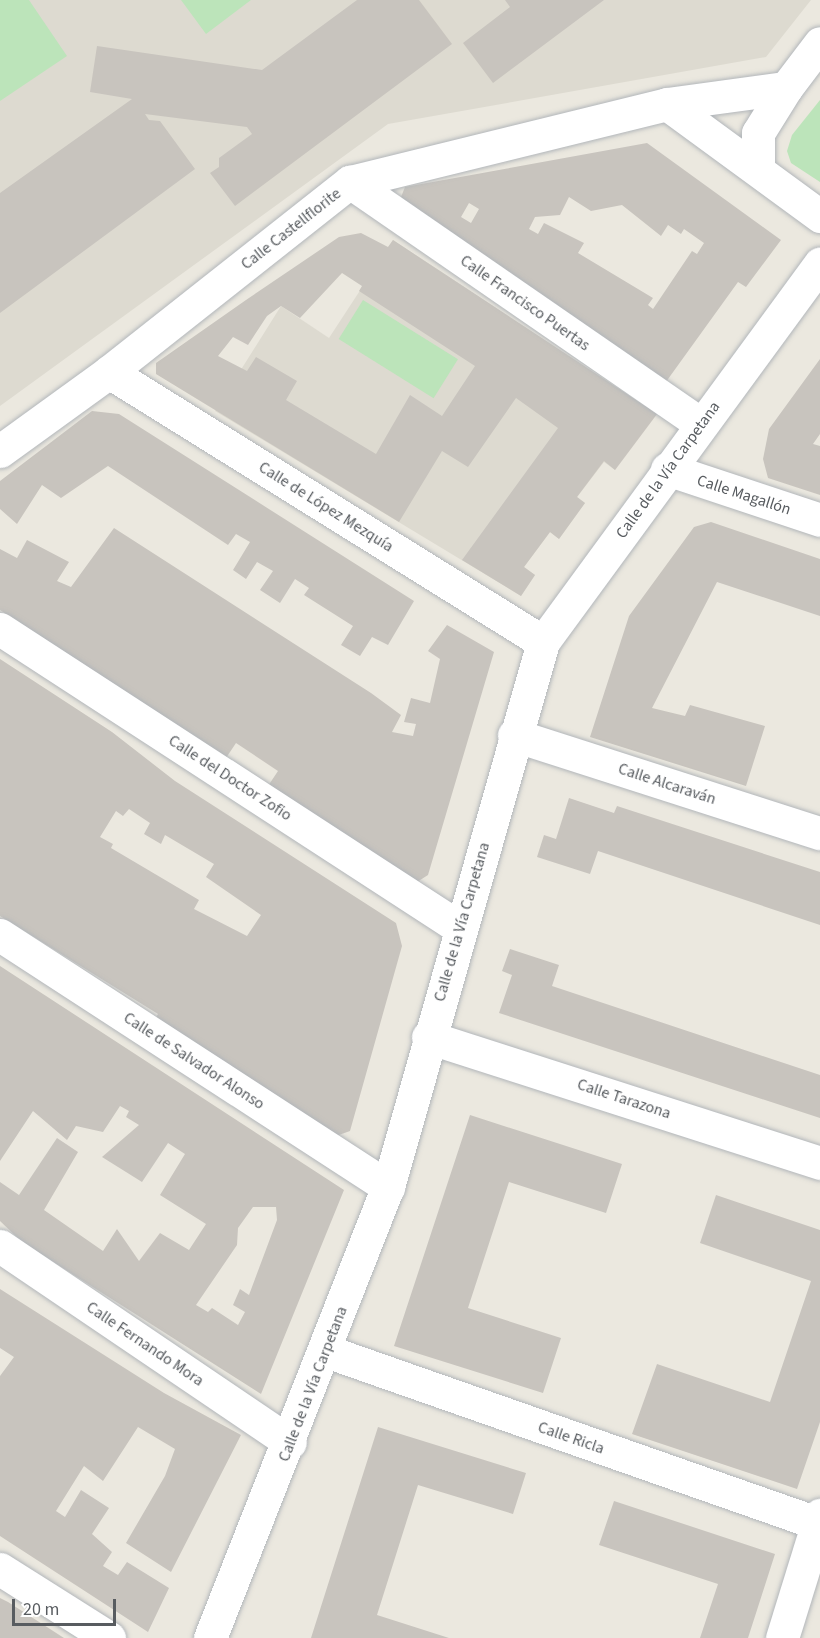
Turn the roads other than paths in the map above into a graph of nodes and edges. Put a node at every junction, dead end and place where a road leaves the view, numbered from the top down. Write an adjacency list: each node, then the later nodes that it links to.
1 (820, 43): 2 (street)
2 (786, 88): 3 (street, Calle Castellflorite); 4 (street)
3 (667, 104): 4 (street); 5 (street, Calle Castellflorite)
4 (758, 169): 6 (street)
5 (350, 182): 8 (street, Calle Castellflorite); 9 (street, Calle Francisco Puertas)
6 (820, 216)
7 (820, 264): 9 (street, Calle de la Vía Carpetana)
8 (109, 372): 10 (street, Calle Castellflorite); 14 (street, Calle de López Mezquía)
9 (701, 424): 11 (street, Calle de la Vía Carpetana)
10 (0, 451)
11 (667, 469): 12 (street, Calle Magallón); 14 (street, Calle de la Vía Carpetana)
12 (820, 520)
13 (0, 629): 17 (street, Calle del Doctor Zofio)
14 (543, 642): 15 (street, Calle de la Vía Carpetana)
15 (514, 735): 16 (street, Calle Alcaraván); 17 (street, Calle de la Vía Carpetana)
16 (820, 833)
17 (460, 928): 19 (street, Calle de la Vía Carpetana)
18 (0, 935): 21 (street, Calle de Salvador Alonso)
19 (428, 1037): 20 (street, Calle Tarazona); 21 (street, Calle de la Vía Carpetana)
20 (820, 1163)
21 (388, 1187): 23 (street, Calle de la Vía Carpetana)
22 (0, 1246): 24 (street, Calle Fernando Mora)
23 (326, 1351): 24 (street, Calle de la Vía Carpetana); 25 (street, Calle Ricla)
24 (290, 1442): 28 (street, Calle de la Vía Carpetana)
25 (819, 1519): 29 (street)
26 (0, 1569): 27 (street)
27 (109, 1638)
28 (210, 1638)
29 (782, 1638)

